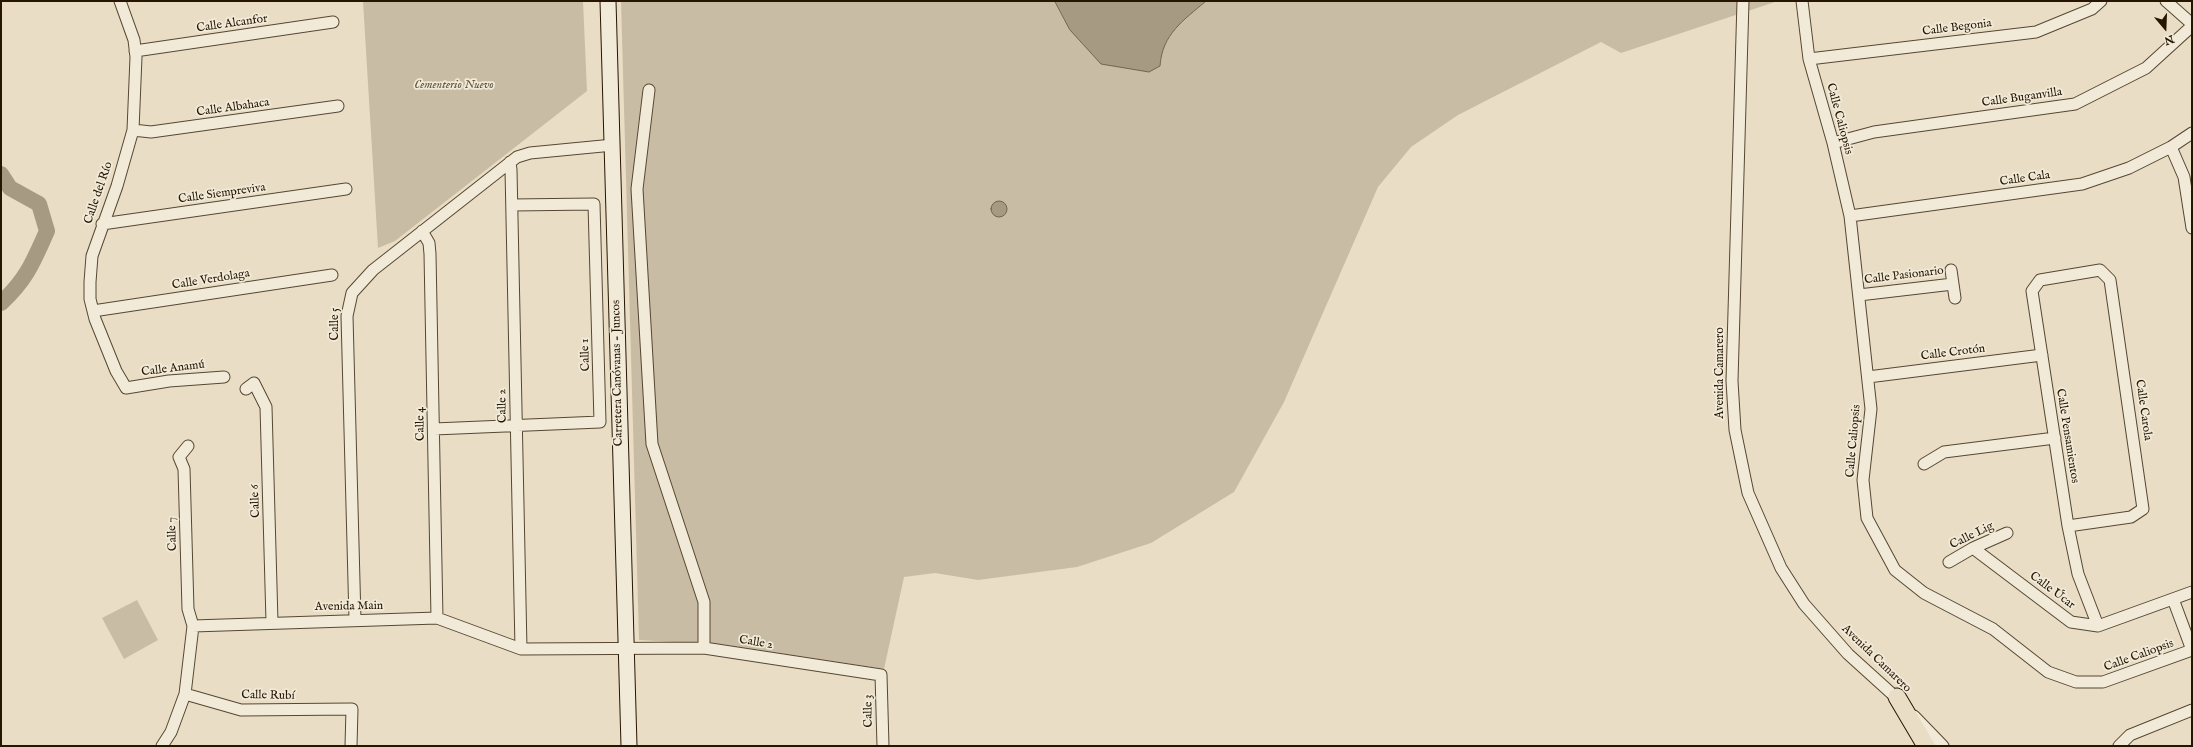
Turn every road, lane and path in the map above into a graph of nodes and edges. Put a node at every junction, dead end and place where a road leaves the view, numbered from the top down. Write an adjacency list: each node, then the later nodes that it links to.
1 (120, 1): 9 (street, Calle del Río)
2 (608, 1): 16 (main road, Carretera Canóvanas - Juncos)
3 (1743, 1): 59 (street, Avenida Camarero)
4 (1802, 1): 10 (street, Calle Caliopsis)
5 (2101, 1): 10 (street, Calle Begonia)
6 (2166, 1): 8 (street)
7 (333, 22): 9 (street, Calle Alcanfor)
8 (2192, 25): 15 (street, Calle Buganvilla)
9 (135, 51): 13 (street, Calle del Río)
10 (1809, 59): 15 (street, Calle Caliopsis)
11 (650, 90): 53 (street)
12 (338, 106): 13 (street, Calle Albahaca)
13 (133, 130): 22 (street, Calle del Río)
14 (2192, 133): 17 (street, Calle Cala)
15 (1833, 144): 21 (street, Calle Caliopsis)
16 (613, 145): 18 (street, Calle 5); 55 (main road, Carretera Canóvanas - Juncos)
17 (2171, 147): 21 (street, Calle Cala); 23 (street)
18 (510, 162): 20 (street, Calle 2); 24 (street, Calle 5)
19 (346, 189): 22 (street, Calle Siempreviva)
20 (512, 205): 37 (street, Calle 2); 37 (street, Calle 1)
21 (1850, 216): 29 (street, Calle Caliopsis)
22 (102, 224): 31 (street, Calle del Río)
23 (2192, 228)
24 (422, 231): 38 (street, Calle 4); 49 (street, Calle 5)
25 (1951, 270): 28 (street)
26 (332, 275): 31 (street, Calle Verdolaga)
27 (2072, 275): 32 (street, Calle Pensamientos); 42 (street, Calle Carola)
28 (1953, 284): 29 (street, Calle Pasionario); 30 (street)
29 (1859, 295): 34 (street, Calle Caliopsis)
30 (1954, 298)
31 (93, 311): 36 (street, Calle del Río)
32 (2042, 356): 34 (street, Calle Crotón); 39 (street, Calle Pensamientos)
33 (224, 377): 36 (street, Calle Anamú)
34 (1868, 377): 56 (street, Calle Caliopsis)
35 (250, 386): 50 (street, Calle 6)
36 (126, 388)
37 (517, 426): 38 (street, Calle 1); 54 (street, Calle 2)
38 (434, 429): 48 (street, Calle 4)
39 (2055, 438): 41 (street); 42 (street, Calle Pensamientos)
40 (188, 446): 51 (street, Calle 7)
41 (1924, 464)
42 (2068, 526): 52 (street, Calle Pensamientos)
43 (2007, 533): 44 (street, Calle Lig)
44 (1973, 548): 45 (street, Calle Lig); 52 (street, Calle Úcar)
45 (1949, 562)
46 (2192, 592): 47 (street, Calle Úcar)
47 (2173, 599): 52 (street, Calle Úcar); 56 (street)
48 (437, 618): 49 (street, Avenida Main); 54 (street, Avenida Main)
49 (355, 620): 50 (street, Avenida Main)
50 (272, 622): 51 (street, Avenida Main)
51 (193, 626): 58 (street)
52 (2098, 626)
53 (704, 648): 55 (street, Calle 2); 57 (street, Calle 2)
54 (521, 649): 55 (street, Avenida Main)
55 (626, 649): 63 (main road, Carretera Canóvanas - Juncos)
56 (2192, 650)
57 (881, 675): 64 (street, Calle 3)
58 (185, 694): 61 (street); 62 (street, Calle Rubí)
59 (1897, 697): 65 (main road); 66 (street, Avenida Camarero)
60 (2192, 710): 67 (street)
61 (162, 746)
62 (351, 746)
63 (629, 746)
64 (883, 746)
65 (1926, 746)
66 (1942, 746)
67 (2119, 746)

